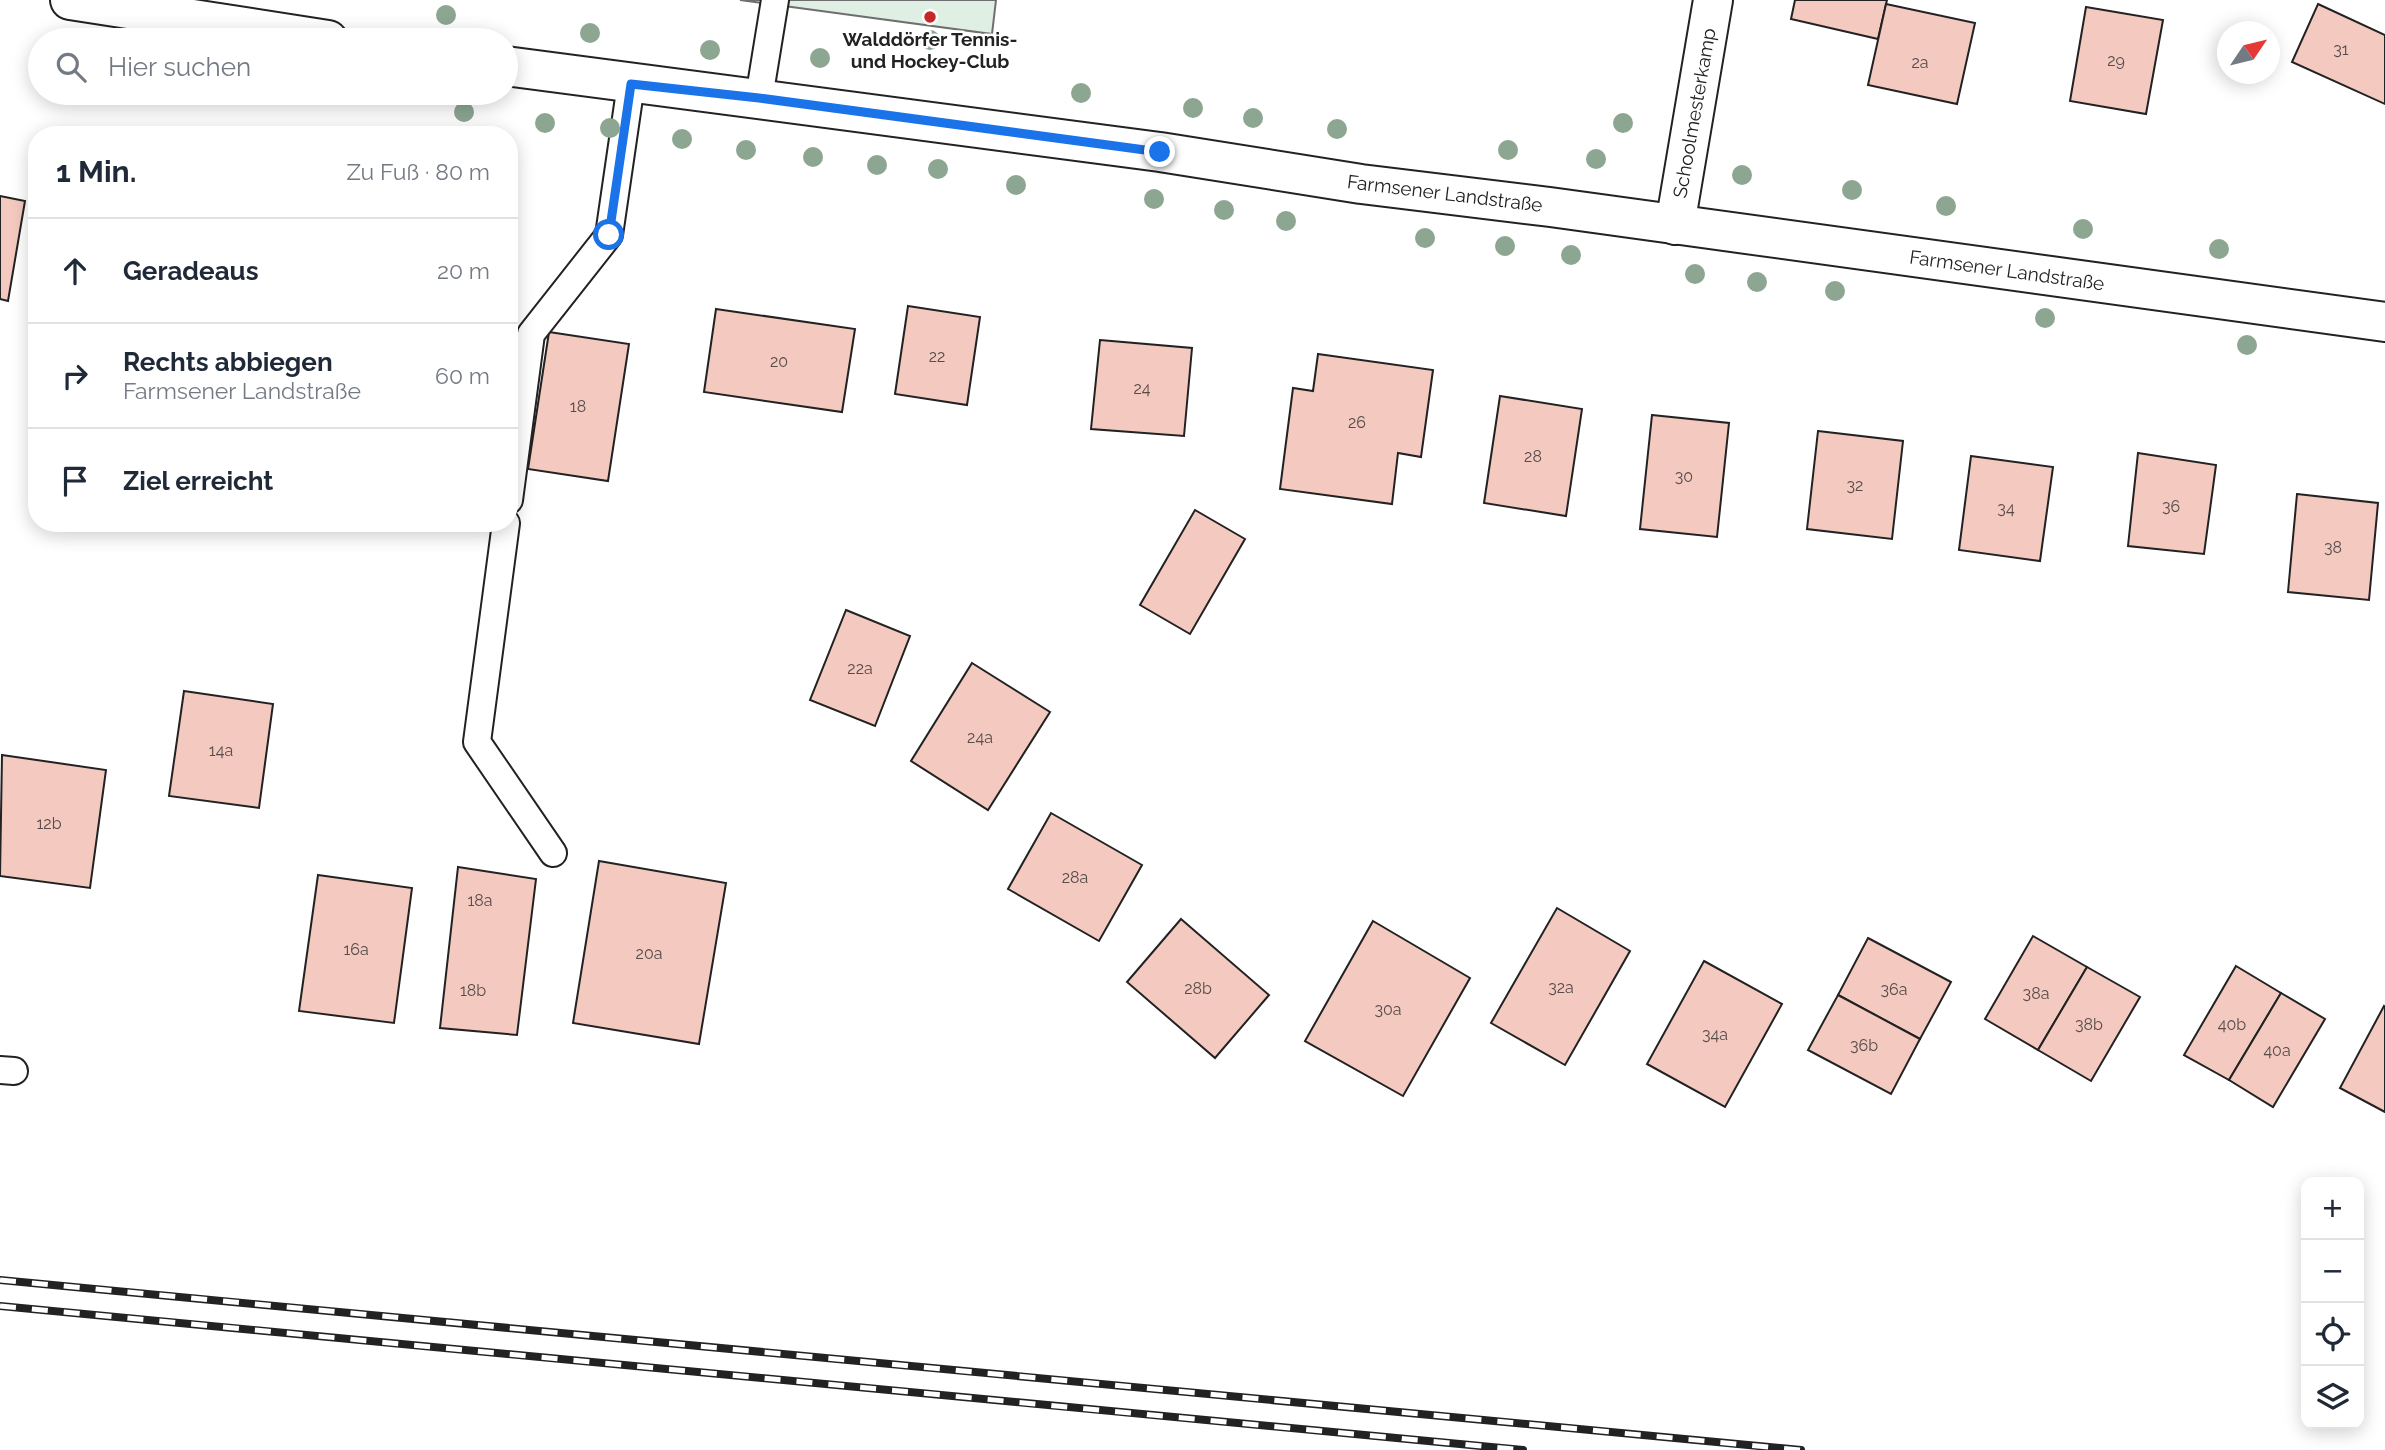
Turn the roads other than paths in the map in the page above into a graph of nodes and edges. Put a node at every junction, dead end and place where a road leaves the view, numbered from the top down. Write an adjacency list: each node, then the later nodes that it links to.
1 (70, 0): 4 (main road)
2 (775, 0): 7 (lane)
3 (1713, 0): 8 (main road, Schoolmesterkamp)
4 (251, 28)
5 (518, 68): 6 (main road, Farmsener Landstraße)
6 (631, 84): 7 (main road, Farmsener Landstraße); 10 (lane)
7 (759, 98): 8 (main road, Farmsener Landstraße)
8 (1675, 225): 9 (main road, Farmsener Landstraße)
9 (2385, 322)
10 (518, 432)
11 (505, 532): 12 (lane)
12 (554, 853)

